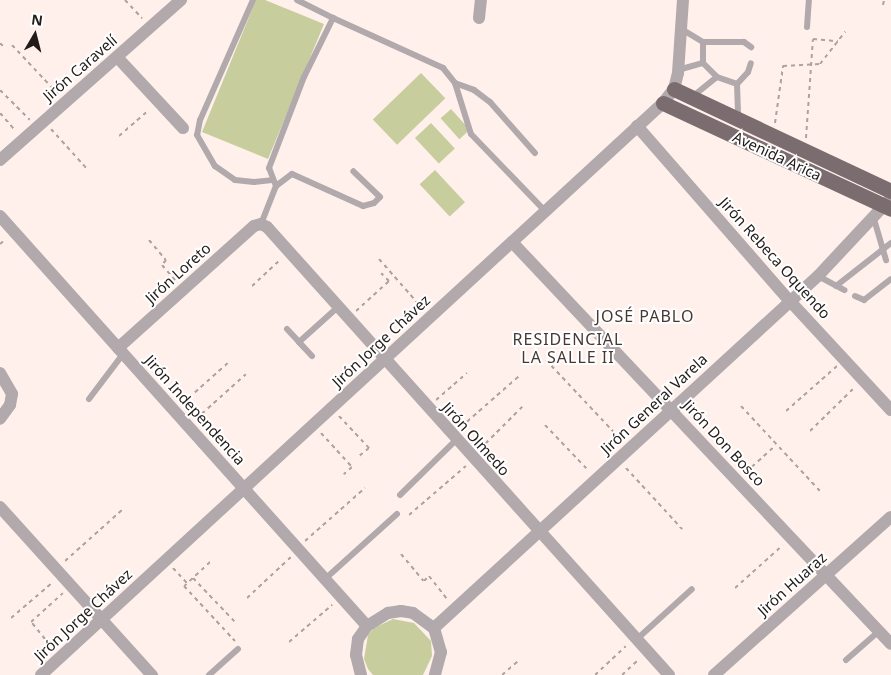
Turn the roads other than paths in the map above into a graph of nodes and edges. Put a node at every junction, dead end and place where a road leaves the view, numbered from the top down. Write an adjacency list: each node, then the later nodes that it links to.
1 (181, 0): 13 (street, Jirón Caravelí)
2 (253, 0): 29 (lane)
3 (297, 0): 7 (lane)
4 (481, 0): 8 (street)
5 (682, 0): 10 (street, Jirón Jorge Chávez)
6 (809, 0): 9 (lane)
7 (333, 18): 18 (lane); 29 (lane)
8 (479, 18)
9 (807, 27)
10 (681, 29): 11 (lane); 16 (street, Jirón Jorge Chávez)
11 (703, 42): 12 (lane); 14 (lane)
12 (751, 47)
13 (117, 57): 25 (street); 27 (street, Jirón Caravelí)
14 (703, 63): 16 (lane); 17 (lane)
15 (751, 63): 19 (lane)
16 (678, 70): 20 (street, Jirón Jorge Chávez)
17 (716, 77): 19 (lane); 21 (lane)
18 (455, 83): 26 (lane); 32 (lane)
19 (737, 84): 23 (lane)
20 (674, 88): 21 (main road, Avenida Arica); 22 (street, Jirón Jorge Chávez)
21 (692, 97): 23 (main road, Avenida Arica)
22 (663, 103): 24 (street, Jirón Jorge Chávez); 31 (main road, Avenida Arica)
23 (738, 119): 30 (main road, Avenida Arica)
24 (637, 126): 32 (street, Jirón Jorge Chávez); 45 (street, Jirón Rebeca Oquendo)
25 (183, 128)
26 (535, 152)
27 (0, 160)
28 (352, 171): 29 (lane)
29 (274, 183): 35 (lane)
30 (891, 191)
31 (889, 205): 34 (street, Jirón General Varela)
32 (545, 212): 36 (street, Jirón Jorge Chávez)
33 (0, 216): 49 (street, Jirón Independencia)
34 (874, 219): 38 (lane); 40 (street, Jirón General Varela)
35 (260, 224): 46 (street, Jirón Olmedo); 49 (street, Jirón Loreto)
36 (512, 242): 51 (street, Jirón Jorge Chávez); 55 (street, Jirón Don Bosco)
37 (891, 243): 38 (lane)
38 (882, 248): 39 (lane); 42 (lane)
39 (886, 260)
40 (818, 276): 42 (lane); 45 (street, Jirón General Varela)
41 (891, 276): 44 (lane)
42 (836, 286): 43 (lane)
43 (844, 290)
44 (855, 296)
45 (790, 300): 54 (street, Jirón Rebeca Oquendo); 55 (street, Jirón General Varela)
46 (338, 308): 48 (lane); 51 (street, Jirón Olmedo)
47 (287, 329): 48 (lane)
48 (299, 342): 50 (lane)
49 (121, 351): 53 (lane); 58 (street, Jirón Independencia)
50 (312, 356)
51 (384, 360): 57 (street, Jirón Olmedo); 58 (street, Jirón Jorge Chávez)
52 (0, 373): 56 (street)
53 (89, 399)
54 (890, 408)
55 (671, 410): 63 (street, Jirón General Varela); 64 (street, Jirón Don Bosco)
56 (0, 419)
57 (454, 438): 59 (lane); 63 (street, Jirón Olmedo)
58 (244, 489): 65 (street, Jirón Independencia); 67 (street, Jirón Jorge Chávez)
59 (400, 495)
60 (0, 507): 67 (street)
61 (397, 514): 65 (lane)
62 (891, 517): 64 (street, Jirón Huaraz)
63 (539, 533): 69 (street, Jirón General Varela); 71 (street, Jirón Olmedo)
64 (826, 575): 70 (street, Jirón Don Bosco); 81 (street, Jirón Huaraz)
65 (325, 579): 68 (street, Jirón Independencia)
66 (692, 589): 71 (lane)
67 (101, 620): 75 (street, Jirón Jorge Chávez); 76 (street)
68 (366, 626): 69 (street); 78 (street)
69 (434, 628): 79 (street)
70 (879, 631): 72 (street, Jirón Don Bosco); 74 (lane)
71 (636, 638): 80 (street, Jirón Olmedo)
72 (891, 644)
73 (238, 647): 77 (lane)
74 (846, 660)
75 (42, 675)
76 (152, 675)
77 (209, 675)
78 (361, 675)
79 (435, 675)
80 (670, 675)
81 (714, 675)

